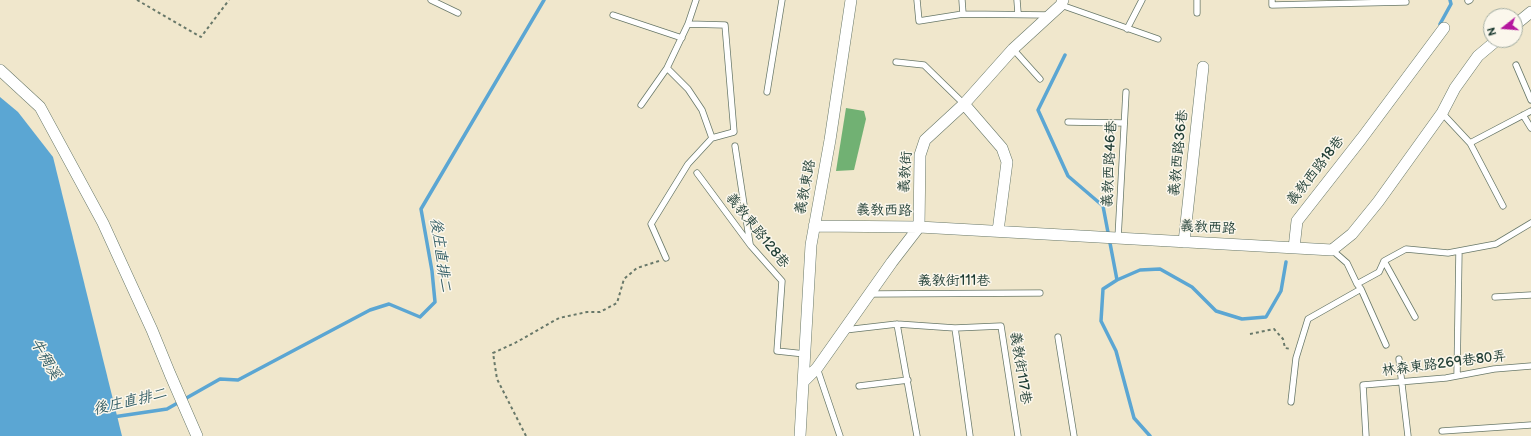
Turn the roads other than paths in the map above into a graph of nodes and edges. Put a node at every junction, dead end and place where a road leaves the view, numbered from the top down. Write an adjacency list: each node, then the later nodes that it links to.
1 (432, 0): 14 (lane)
2 (696, 0): 21 (lane)
3 (782, 0): 34 (lane)
4 (851, 0): 51 (street, 義教東路)
5 (917, 0): 17 (lane)
6 (962, 0): 17 (lane)
7 (1017, 0): 15 (lane)
8 (1142, 0): 23 (lane)
9 (1197, 0): 16 (lane)
10 (1272, 0): 12 (lane)
11 (1062, 2): 19 (street, 義教街); 23 (lane)
12 (1406, 2)
13 (1531, 12): 20 (street)
14 (458, 13)
15 (1018, 13): 17 (lane); 19 (lane)
16 (1197, 13)
17 (963, 14)
18 (613, 15): 24 (lane)
19 (1050, 15): 27 (street, 義教街)
20 (1523, 18)
21 (688, 24): 24 (lane); 45 (lane)
22 (1444, 28): 57 (street, 義教西路18巷)
23 (1127, 29): 25 (lane)
24 (682, 38): 31 (lane)
25 (1158, 39)
26 (1488, 48): 40 (street)
27 (1013, 49): 33 (lane); 37 (street, 義教街)
28 (896, 62): 37 (lane)
29 (1516, 65): 36 (lane)
30 (1203, 66): 55 (street, 義教西路36巷)
31 (667, 68): 38 (lane); 45 (lane)
32 (0, 70): 85 (street)
33 (1040, 79)
34 (767, 92)
35 (1126, 92): 43 (lane, 義教西路46巷)
36 (1531, 100)
37 (964, 104): 52 (street, 義教街); 53 (street)
38 (641, 105)
39 (1531, 111): 41 (lane)
40 (1442, 113): 46 (lane); 58 (street)
41 (1523, 115): 44 (lane); 46 (lane)
42 (1068, 122): 43 (lane)
43 (1124, 124): 54 (lane, 義教西路46巷)
44 (1531, 128)
45 (712, 138): 60 (lane)
46 (1470, 143): 49 (lane)
47 (735, 146): 56 (lane)
48 (697, 173): 56 (lane, 義教東路128巷)
49 (1503, 206)
50 (1531, 223): 59 (lane)
51 (814, 226): 52 (street, 義教西路); 73 (street, 義教東路)
52 (919, 227): 53 (street, 義教西路); 64 (street)
53 (998, 231): 54 (street, 義教西路)
54 (1118, 238): 55 (street, 義教西路)
55 (1184, 242): 57 (street, 義教西路)
56 (750, 246): 73 (lane, 義教東路128巷)
57 (1294, 248): 58 (street, 義教西路)
58 (1332, 250): 62 (lane)
59 (1459, 251): 61 (lane); 77 (lane)
60 (666, 258)
61 (1384, 261): 62 (lane); 67 (lane)
62 (1359, 287): 72 (lane); 82 (lane)
63 (1040, 293): 64 (lane, 義教街111巷)
64 (869, 294): 70 (street)
65 (1531, 295): 66 (lane)
66 (1495, 297)
67 (1415, 317)
68 (897, 324): 69 (lane, 義教街117巷); 70 (lane, 義教街117巷); 78 (lane)
69 (955, 328): 89 (lane); 90 (lane, 義教街117巷)
70 (845, 330): 76 (street)
71 (1058, 337): 91 (lane)
72 (1386, 345)
73 (805, 354): 79 (street, 義教東路)
74 (1399, 359): 80 (lane)
75 (1531, 366): 77 (lane, 林森東路269巷80弄)
76 (817, 368): 79 (street); 87 (lane)
77 (1457, 376): 80 (lane, 林森東路269巷80弄)
78 (908, 380): 81 (lane); 88 (lane)
79 (803, 382): 86 (street)
80 (1401, 382): 92 (lane, 林森東路269巷80弄); 93 (lane)
81 (858, 386)
82 (1291, 402)
83 (1531, 425): 84 (lane)
84 (1442, 431)
85 (197, 436)
86 (800, 436)
87 (840, 436)
88 (917, 436)
89 (970, 436)
90 (1018, 436)
91 (1074, 436)
92 (1366, 436)
93 (1408, 436)

